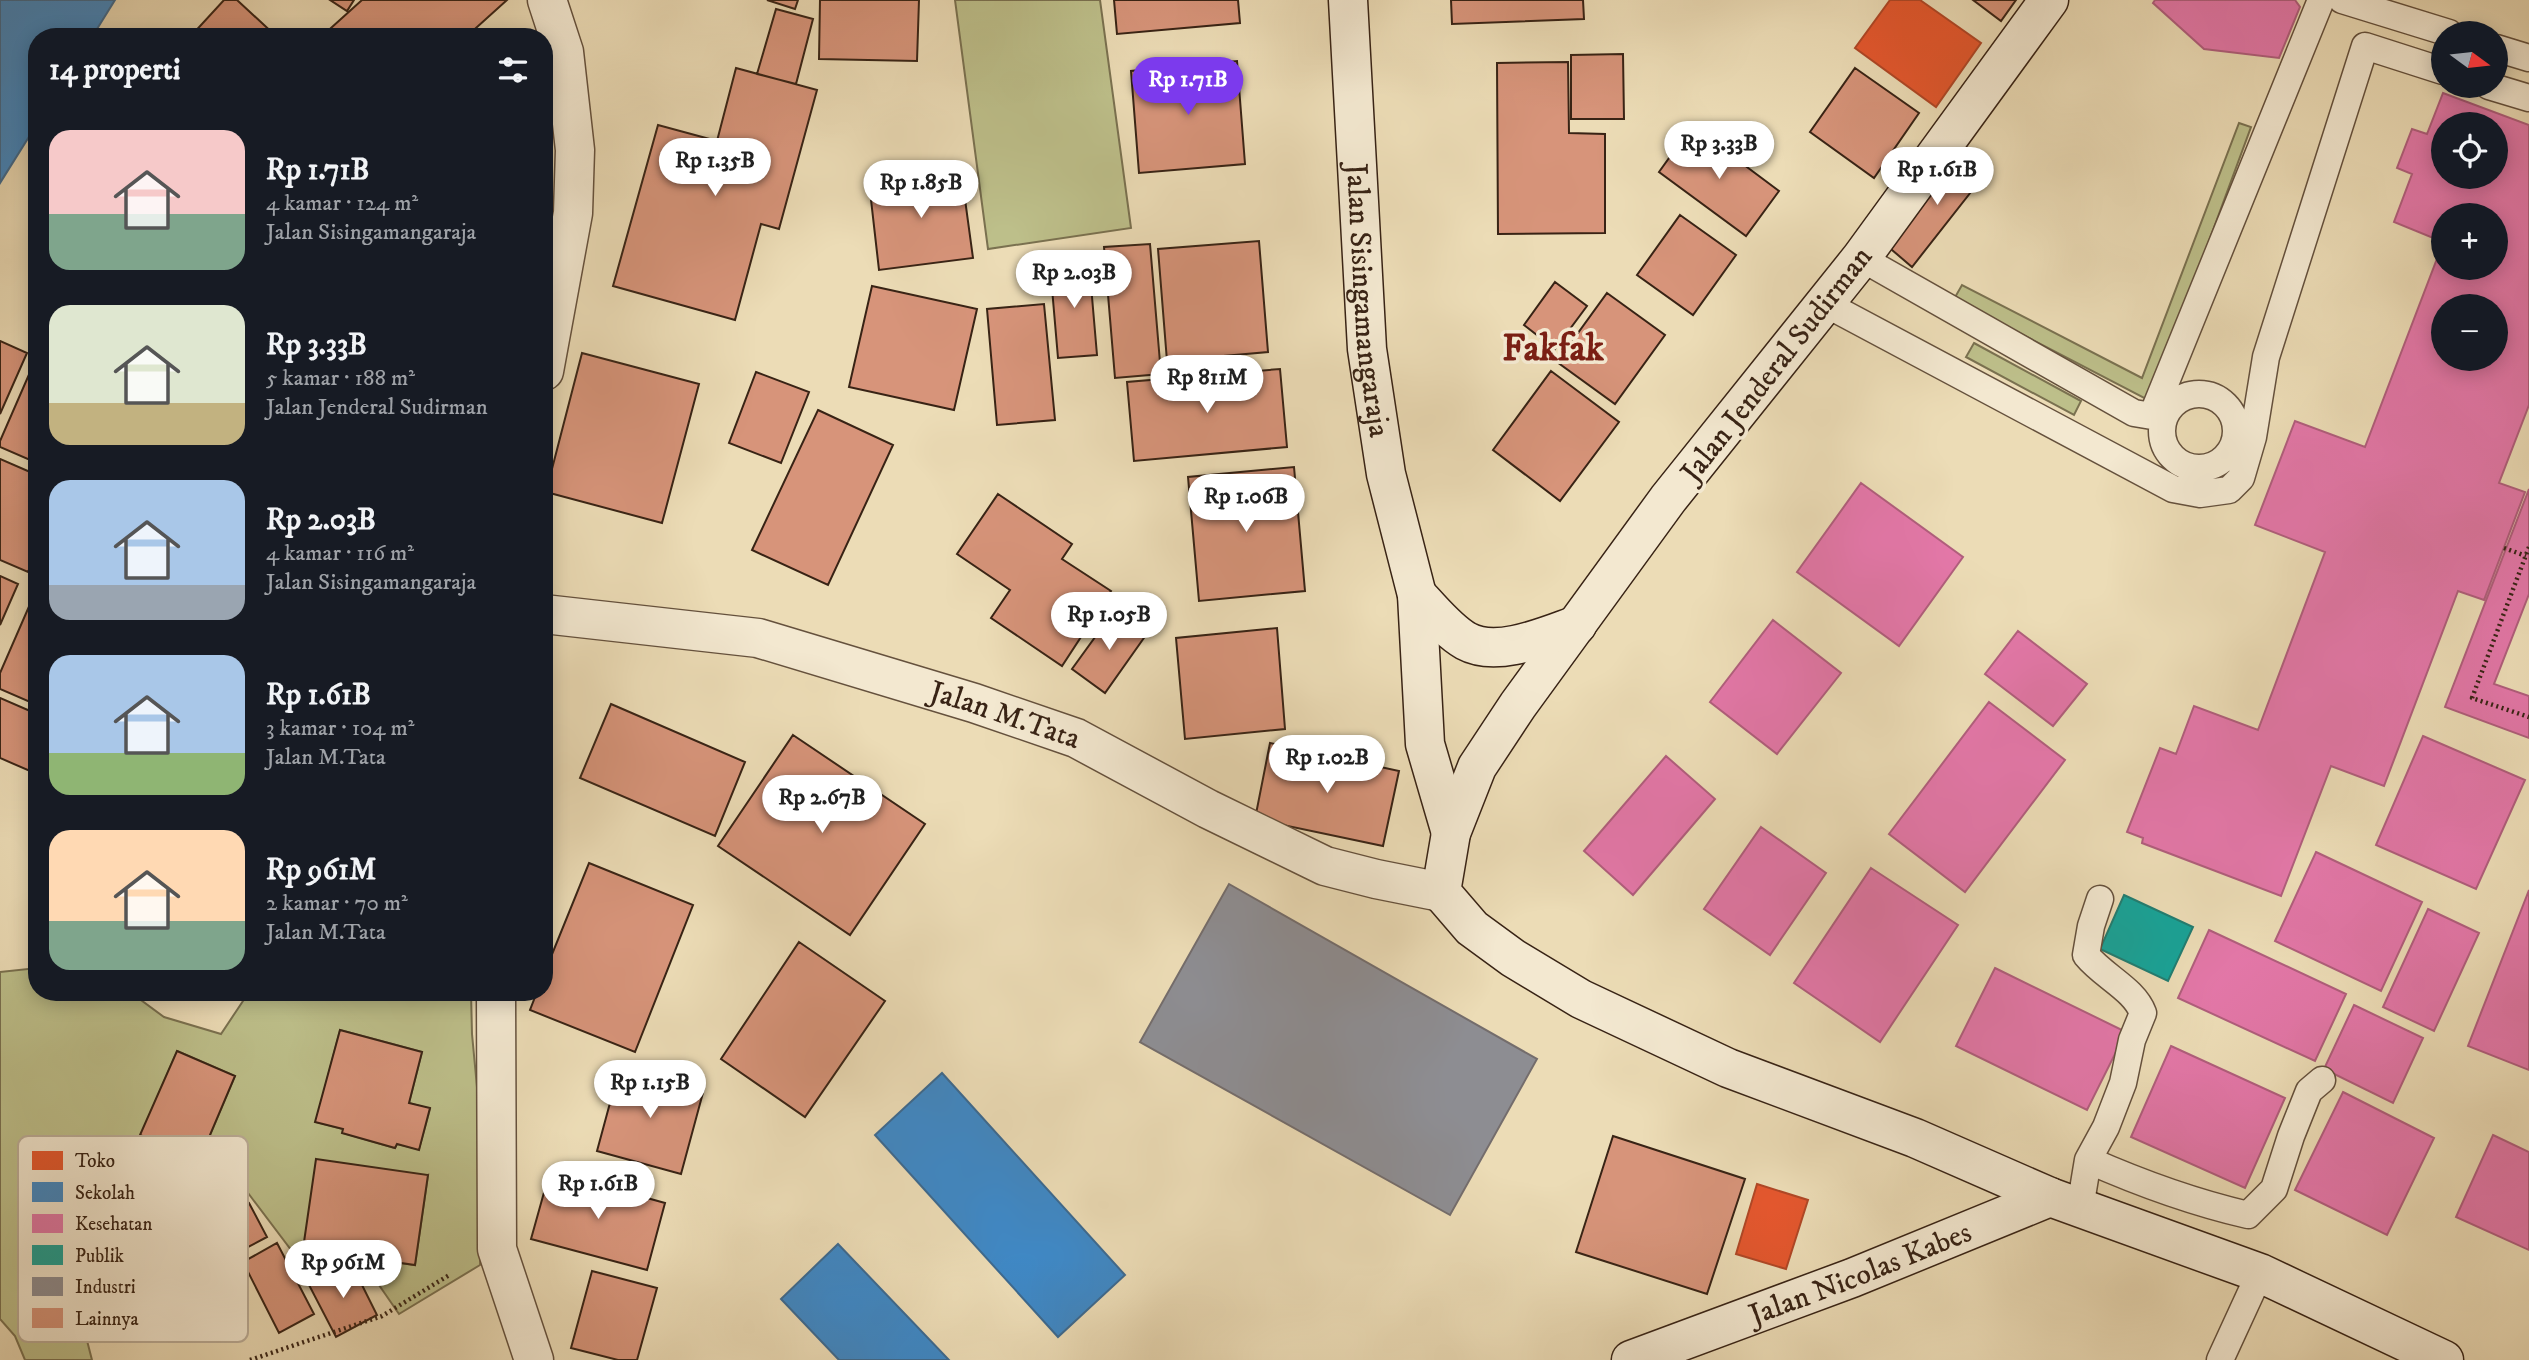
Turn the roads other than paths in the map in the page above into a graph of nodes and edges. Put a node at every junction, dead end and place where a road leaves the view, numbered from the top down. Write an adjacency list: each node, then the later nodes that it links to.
1 (547, 0): 14 (main road)
2 (1348, 0): 15 (main road, Jalan Sisingamangaraja)
3 (2049, 0): 12 (main road, Jalan Jenderal Sudirman)
4 (2321, 0): 12 (lane)
5 (2342, 0): 6 (lane)
6 (2431, 27)
7 (2508, 52): 8 (lane)
8 (2529, 58)
9 (2431, 67): 13 (lane)
10 (2508, 92): 11 (lane)
11 (2529, 98)
12 (1861, 258): 13 (main road, Jalan Jenderal Sudirman)
13 (1824, 303): 17 (main road, Jalan Jenderal Sudirman)
14 (553, 322)
15 (1417, 595): 17 (main road); 18 (main road)
16 (553, 615): 19 (main road, Jalan M.Tata)
17 (1577, 625): 18 (main road, Jalan Jenderal Sudirman)
18 (1451, 833): 19 (main road)
19 (1441, 892): 24 (main road)
20 (2100, 899): 23 (lane)
21 (496, 1001): 26 (main road)
22 (2322, 1080): 23 (lane)
23 (2088, 1160): 24 (lane)
24 (2065, 1203): 25 (main road); 27 (main road, Jalan Nicolas Kabes)
25 (2260, 1273): 28 (lane); 29 (main road)
26 (534, 1360)
27 (1631, 1360)
28 (2220, 1360)
29 (2444, 1360)

